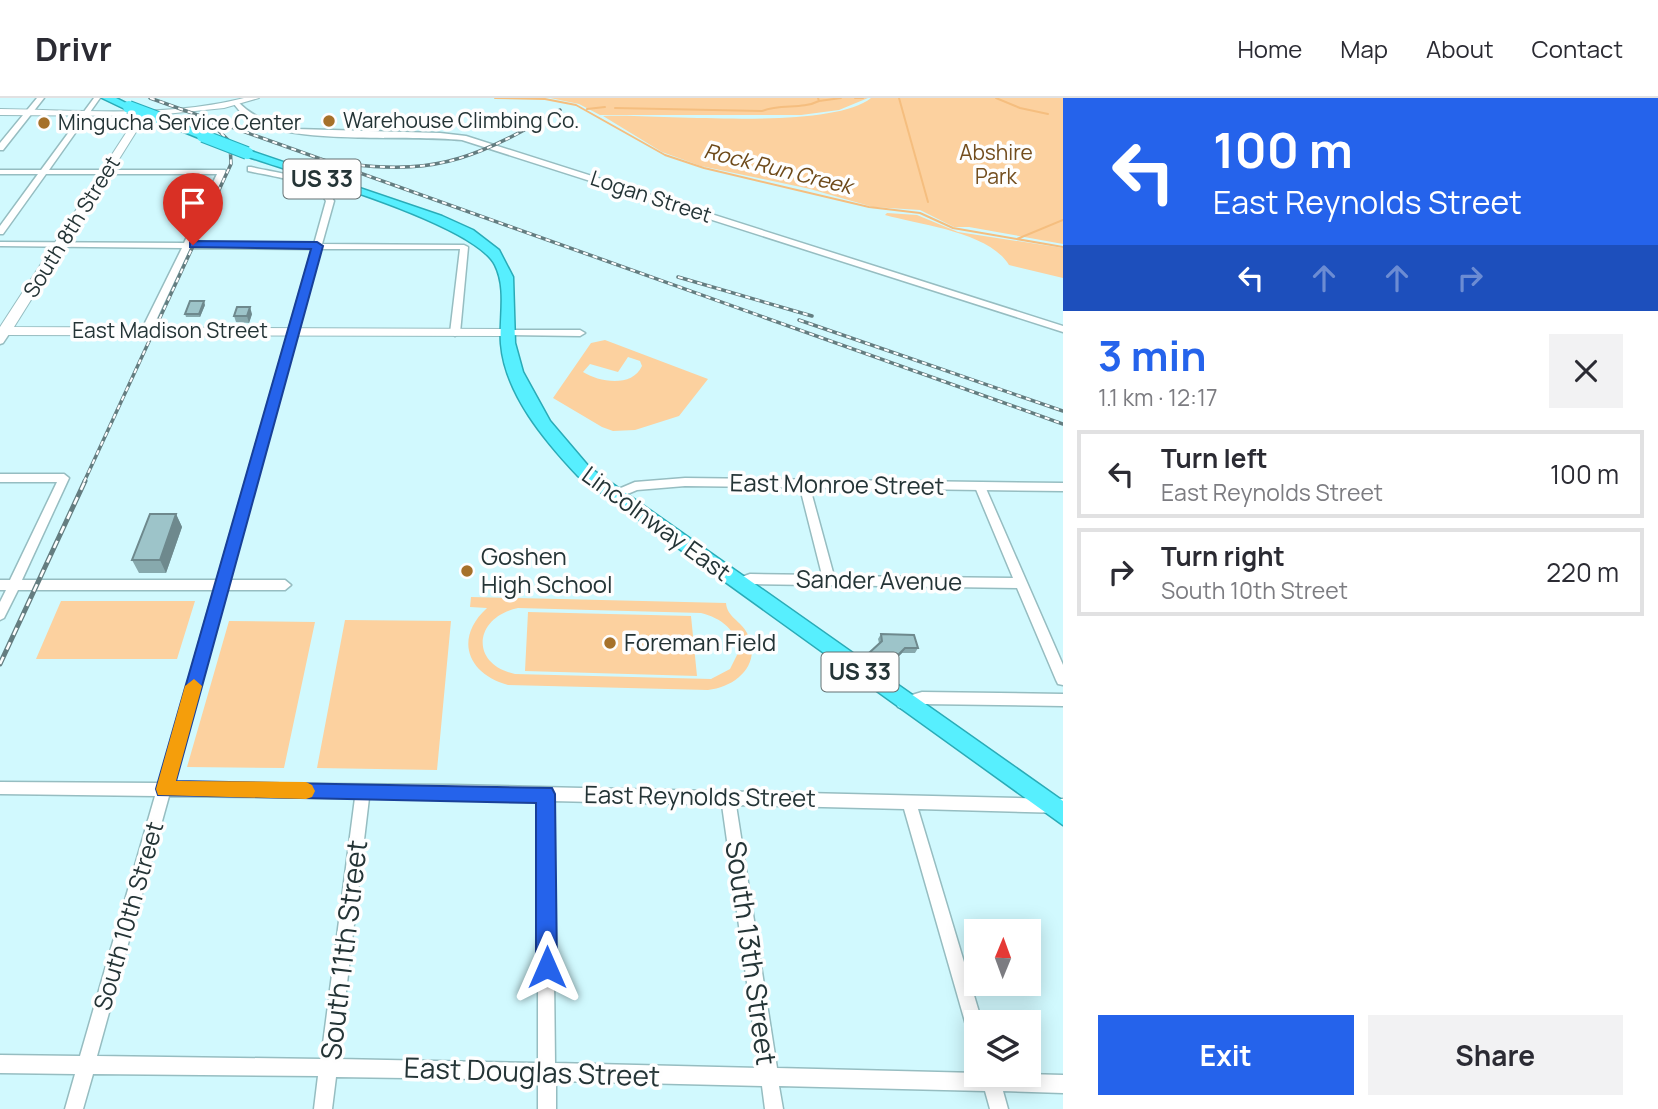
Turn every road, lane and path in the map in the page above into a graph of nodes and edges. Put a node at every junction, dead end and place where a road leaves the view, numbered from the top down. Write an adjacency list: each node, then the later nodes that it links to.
1 (41, 98): 7 (street)
2 (97, 98): 8 (street)
3 (255, 98): 5 (main road)
4 (109, 99): 26 (highway, Lincolnway East / US 33, bridge)
5 (236, 103): 9 (main road); 22 (street, Logan Street)
6 (0, 112): 7 (main road)
7 (29, 112): 8 (main road); 10 (street)
8 (87, 112): 9 (main road); 13 (street)
9 (144, 112): 14 (main road, South 8th Street)
10 (0, 148)
11 (251, 169): 20 (street, South 10th Street)
12 (0, 172): 13 (street)
13 (44, 172): 14 (street); 16 (street)
14 (107, 172): 15 (street); 18 (main road, South 8th Street)
15 (222, 172): 19 (street)
16 (0, 232)
17 (0, 244): 18 (street)
18 (61, 244): 19 (street); 28 (main road, South 8th Street)
19 (187, 245): 20 (street); 23 (street)
20 (317, 246): 21 (street); 24 (street, South 10th Street)
21 (464, 247): 25 (street)
22 (1063, 329)
23 (146, 331): 24 (main road, East Madison Street); 28 (main road, East Madison Street)
24 (293, 332): 25 (main road, East Madison Street); 39 (street, South 10th Street)
25 (455, 333): 26 (main road, East Madison Street)
26 (508, 333): 27 (street); 33 (highway, Lincolnway East / US 33)
27 (580, 333)
28 (2, 334)
29 (0, 478): 38 (street)
30 (804, 484): 31 (street, East Monroe Street); 33 (street, East Monroe Street); 34 (street)
31 (980, 487): 32 (street, East Monroe Street); 36 (street)
32 (1063, 487)
33 (613, 496): 35 (highway, Lincolnway East / US 33)
34 (830, 580): 35 (street, Sander Avenue); 36 (street, Sander Avenue)
35 (737, 583): 44 (highway, Lincolnway East / US 33)
36 (1022, 583): 42 (street)
37 (0, 585): 38 (street)
38 (14, 585): 39 (street); 41 (street)
39 (222, 585): 40 (street); 46 (street, South 10th Street)
40 (285, 585)
41 (0, 615)
42 (1063, 680)
43 (1063, 700): 44 (street)
44 (902, 703): 51 (highway, Lincolnway East / US 33)
45 (0, 788): 46 (street, East Reynolds Street)
46 (165, 789): 47 (street, East Reynolds Street); 54 (street, South 10th Street)
47 (363, 791): 48 (street, East Reynolds Street); 55 (street, South 11th Street)
48 (545, 794): 49 (street, East Reynolds Street); 56 (street)
49 (728, 798): 50 (street, East Reynolds Street); 57 (street, South 13th Street)
50 (909, 802): 51 (street, East Reynolds Street); 52 (street)
51 (1059, 809)
52 (970, 1010)
53 (0, 1064): 54 (street, East Douglas Street)
54 (86, 1065): 55 (street, East Douglas Street); 62 (street, South 10th Street)
55 (329, 1068): 56 (street, East Douglas Street); 63 (street, South 11th Street)
56 (547, 1072): 57 (street, East Douglas Street); 64 (street)
57 (770, 1078): 58 (street, East Douglas Street); 65 (street, South 13th Street)
58 (964, 1079)
59 (1041, 1082): 60 (street, East Douglas Street)
60 (1063, 1084)
61 (992, 1087): 66 (street)
62 (74, 1109)
63 (323, 1109)
64 (547, 1109)
65 (774, 1109)
66 (999, 1109)

